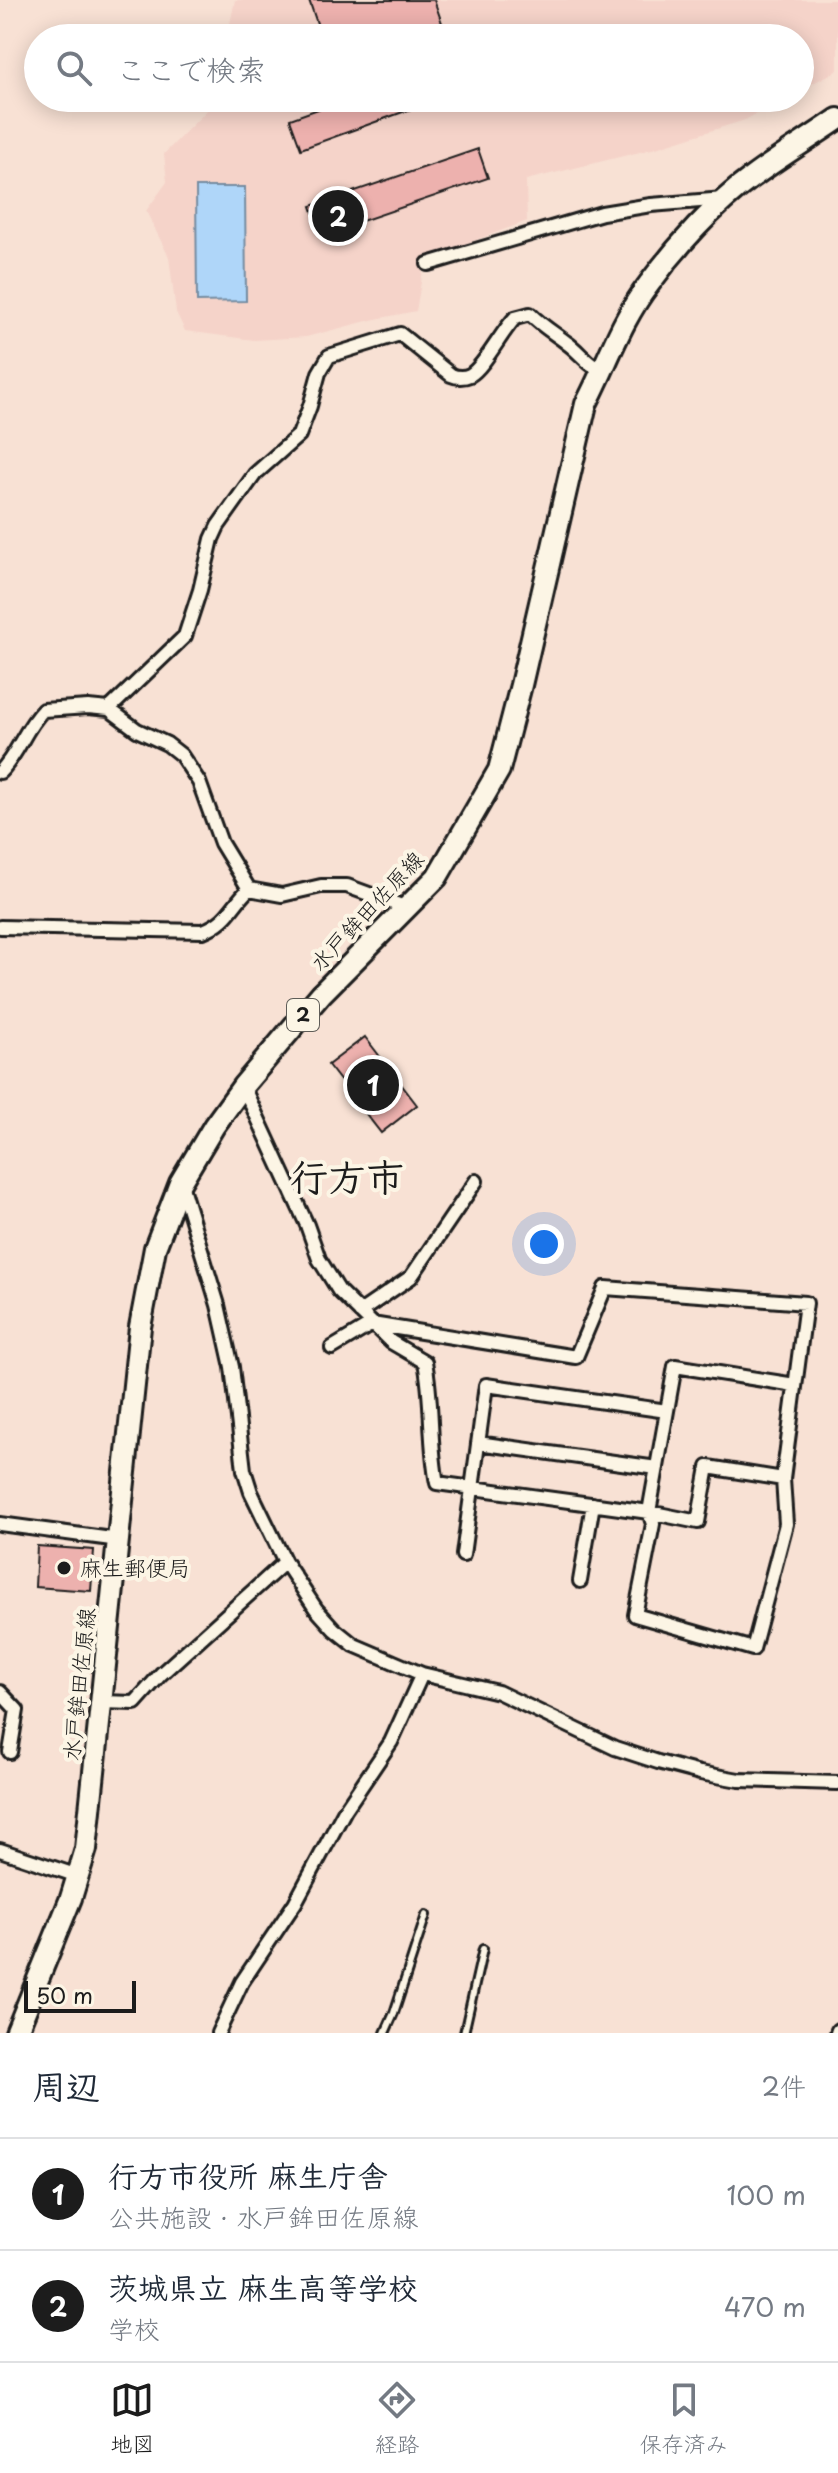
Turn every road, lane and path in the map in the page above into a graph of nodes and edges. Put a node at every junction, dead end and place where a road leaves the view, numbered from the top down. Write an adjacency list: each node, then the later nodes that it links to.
1 (837, 122): 2 (main road, 水戸鉾田佐原線 / 2)
2 (724, 199): 3 (street); 4 (main road, 水戸鉾田佐原線 / 2)
3 (428, 264)
4 (604, 371): 5 (street); 8 (main road, 水戸鉾田佐原線 / 2)
5 (109, 709): 6 (street); 7 (street)
6 (0, 772)
7 (249, 889): 8 (street); 9 (street)
8 (407, 908): 10 (main road, 水戸鉾田佐原線 / 2)
9 (0, 927)
10 (243, 1086): 12 (main road, 水戸鉾田佐原線 / 2); 13 (street)
11 (476, 1181): 13 (street)
12 (180, 1183): 25 (main road, 水戸鉾田佐原線 / 2); 27 (street)
13 (360, 1312): 14 (street)
14 (372, 1324): 15 (street); 16 (street); 21 (street)
15 (332, 1348)
16 (795, 1385): 17 (street); 20 (street)
17 (667, 1411): 18 (street); 19 (street)
18 (478, 1443): 19 (street); 21 (street)
19 (657, 1468): 23 (street)
20 (783, 1479): 23 (street); 23 (street)
21 (473, 1487): 22 (street); 26 (street)
22 (593, 1504): 23 (street); 28 (street)
23 (649, 1512)
24 (0, 1524): 25 (street)
25 (119, 1540): 31 (main road, 水戸鉾田佐原線 / 2)
26 (463, 1555)
27 (285, 1562): 29 (street); 31 (street)
28 (580, 1581)
29 (422, 1674): 33 (street); 39 (street)
30 (0, 1692): 32 (street)
31 (102, 1702): 35 (main road, 水戸鉾田佐原線 / 2)
32 (10, 1752)
33 (838, 1783)
34 (0, 1850): 35 (street)
35 (78, 1876): 38 (main road, 水戸鉾田佐原線 / 2)
36 (426, 1915): 40 (lane)
37 (483, 1949): 41 (lane)
38 (16, 2033)
39 (218, 2033)
40 (385, 2033)
41 (464, 2033)

